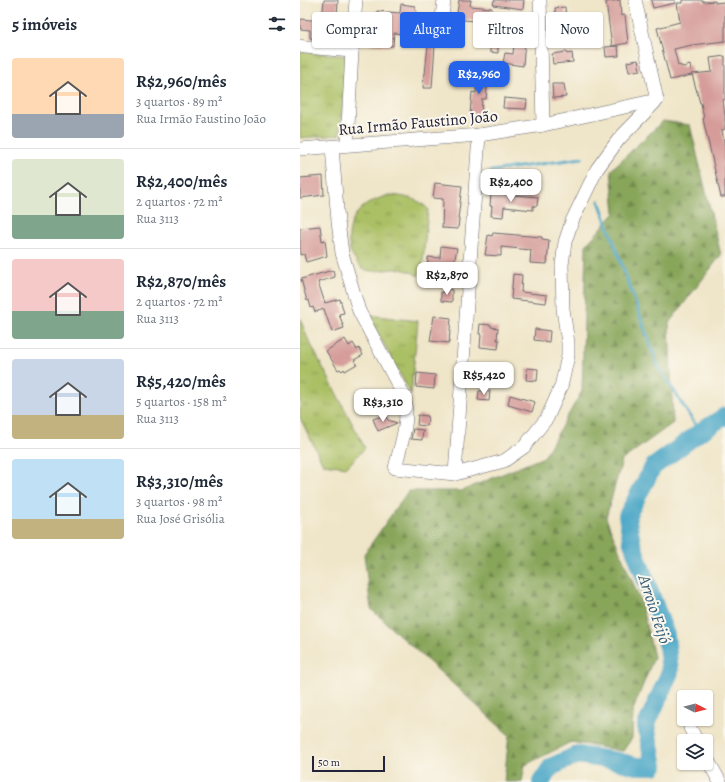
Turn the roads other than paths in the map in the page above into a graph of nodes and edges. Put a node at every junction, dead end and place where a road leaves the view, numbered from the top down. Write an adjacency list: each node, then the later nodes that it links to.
1 (356, 0): 7 (street)
2 (444, 0): 5 (street)
3 (540, 0): 9 (street)
4 (635, 0): 8 (street)
5 (443, 12)
6 (300, 46): 7 (street)
7 (352, 51): 11 (street)
8 (657, 100): 9 (street, Rua Irmão Faustino João); 14 (street)
9 (543, 125): 10 (street, Rua Irmão Faustino João)
10 (479, 135): 11 (street, Rua Irmão Faustino João); 14 (street)
11 (347, 145): 12 (street, Rua Irmão Faustino João)
12 (332, 147): 13 (street, Rua Irmão Faustino João); 14 (street)
13 (300, 149)
14 (455, 474)
15 (690, 728): 16 (street)
16 (693, 734)
17 (713, 769): 18 (street)
18 (720, 782)

